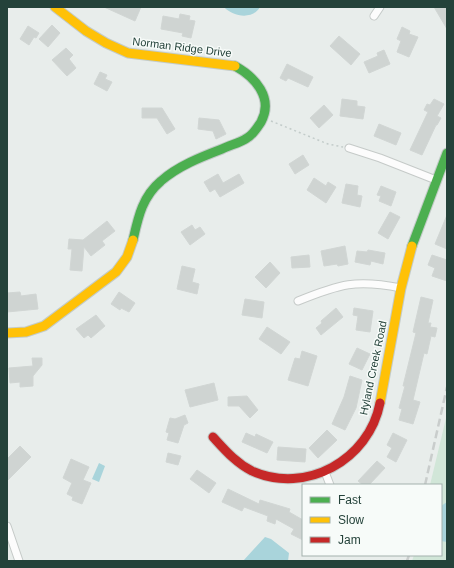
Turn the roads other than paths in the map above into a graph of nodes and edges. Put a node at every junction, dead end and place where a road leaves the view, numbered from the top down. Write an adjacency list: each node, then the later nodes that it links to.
1 (55, 7): 9 (street, Norman Ridge Drive)
2 (380, 7): 3 (street)
3 (374, 16)
4 (349, 148): 6 (street)
5 (447, 153): 6 (street, Hyland Creek Road)
6 (436, 180): 7 (street, Hyland Creek Road)
7 (401, 288): 8 (street); 11 (street, Hyland Creek Road)
8 (298, 301)
9 (7, 333)
10 (213, 437): 11 (street, Hyland Creek Road)
11 (326, 472): 12 (street)
12 (330, 484)
13 (7, 526): 14 (street)
14 (19, 561)

